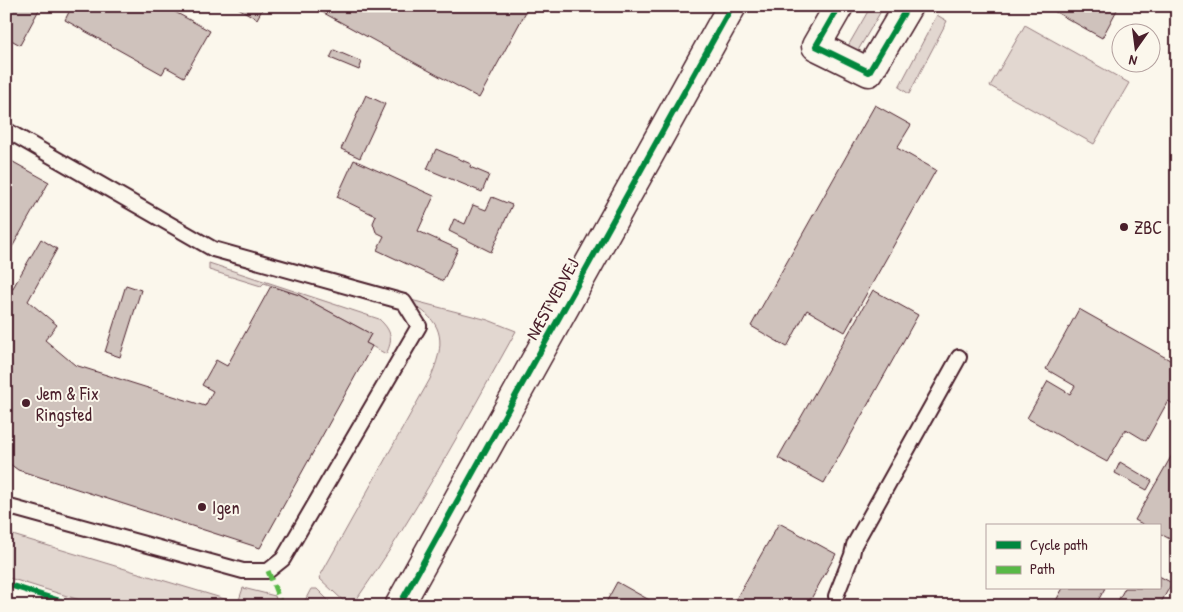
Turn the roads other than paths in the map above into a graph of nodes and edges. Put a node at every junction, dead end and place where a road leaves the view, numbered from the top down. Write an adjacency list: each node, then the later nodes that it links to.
1 (732, 6): 8 (main road, NÆSTVEDVEJ)
2 (839, 6): 3 (main road)
3 (908, 6)
4 (6, 130): 6 (lane)
5 (959, 356): 7 (lane)
6 (6, 506)
7 (836, 596)
8 (399, 606)

